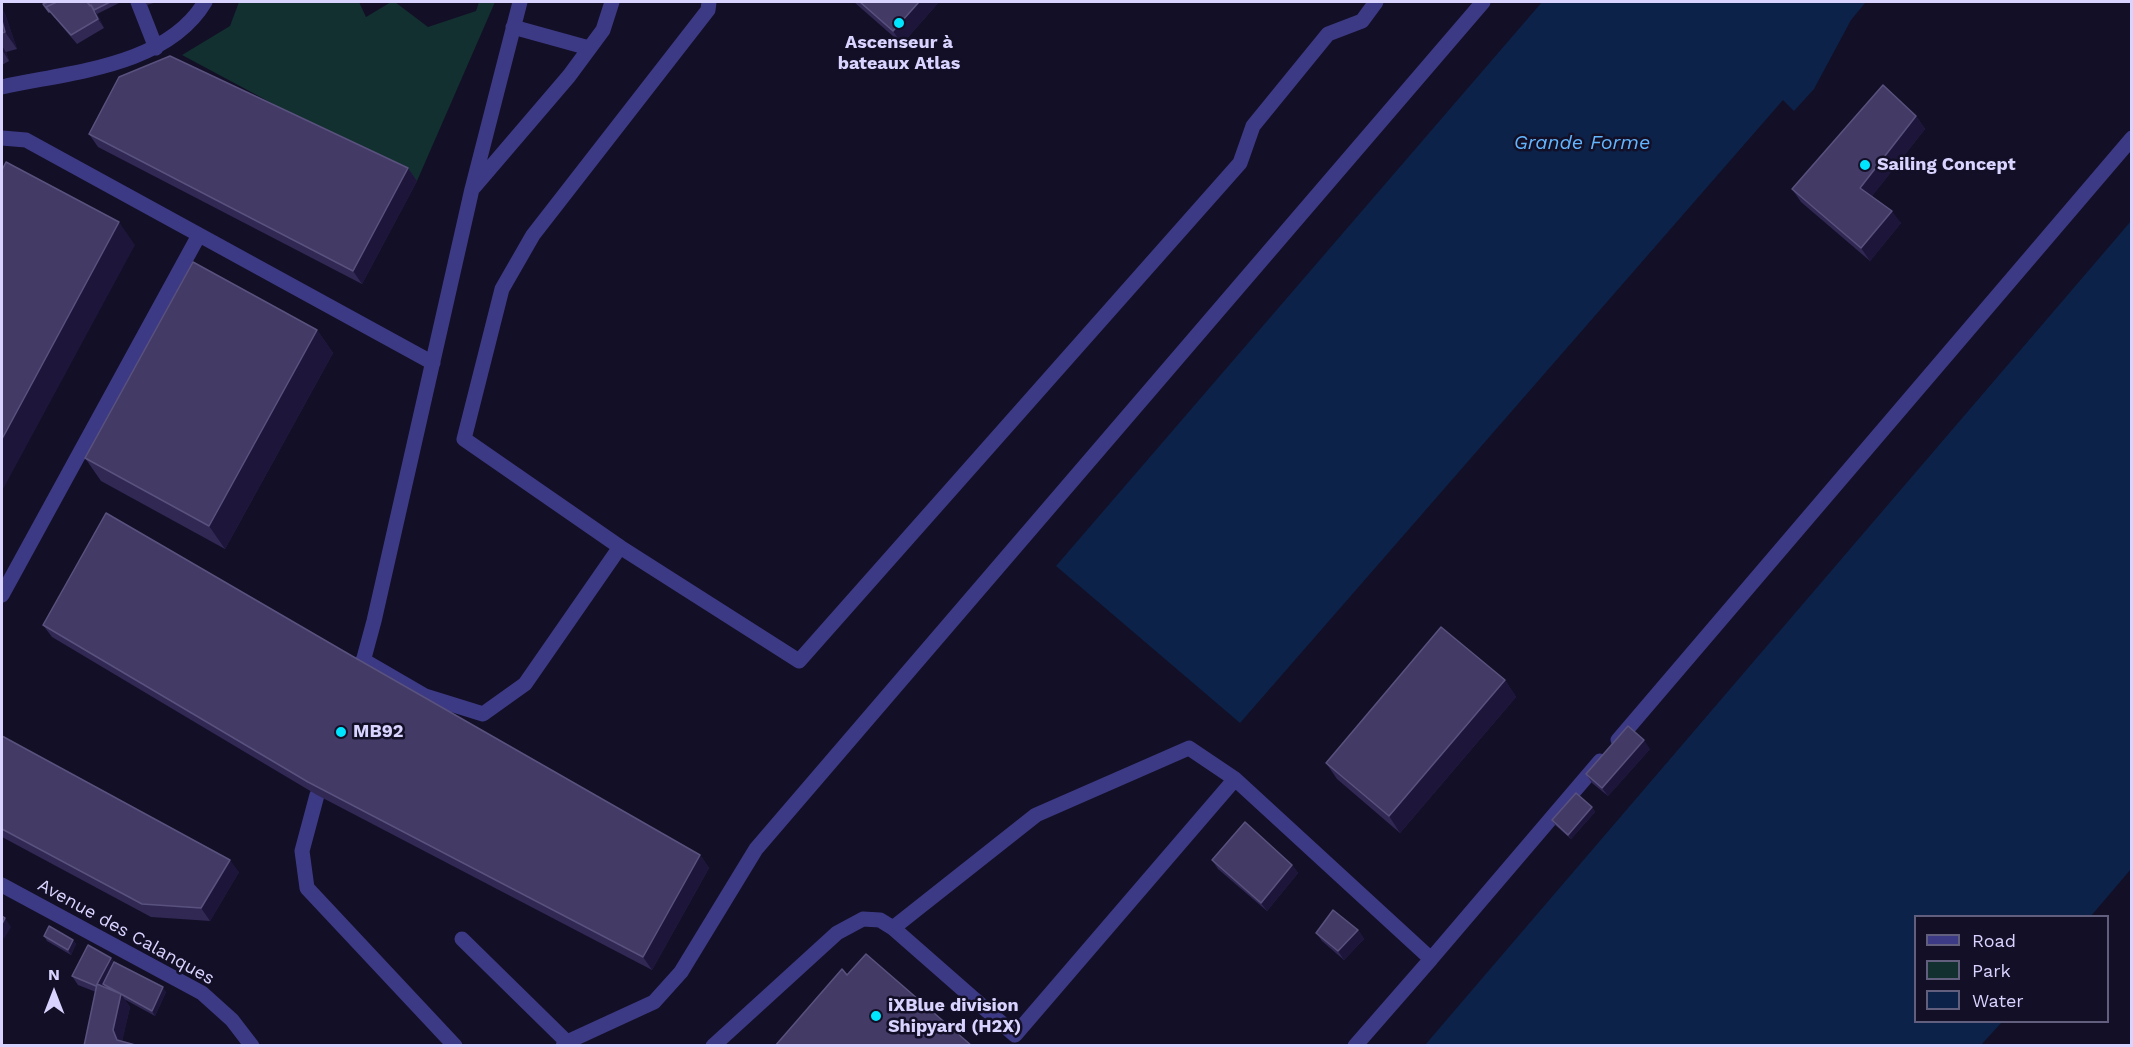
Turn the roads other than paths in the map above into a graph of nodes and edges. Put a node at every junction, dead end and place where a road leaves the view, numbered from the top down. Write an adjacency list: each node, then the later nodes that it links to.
1 (138, 2): 9 (street)
2 (206, 2): 9 (street)
3 (520, 2): 8 (street)
4 (612, 2): 10 (street)
5 (709, 2): 17 (street)
6 (1376, 2): 17 (street)
7 (1483, 2): 25 (street)
8 (513, 27): 10 (street); 14 (street)
9 (156, 48): 11 (street)
10 (590, 48): 14 (street)
11 (2, 87)
12 (2, 138): 15 (street)
13 (2132, 138): 24 (street)
14 (472, 189): 16 (street)
15 (199, 235): 16 (street); 18 (street)
16 (433, 363): 17 (street)
17 (620, 547)
18 (2, 595)
19 (1236, 780): 22 (street); 22 (street); 24 (street)
20 (317, 795): 27 (street)
21 (2, 885): 26 (street, Avenue des Calanques)
22 (893, 928): 28 (street)
23 (462, 939): 25 (street)
24 (1431, 959): 29 (street)
25 (565, 1044)
26 (252, 1046)
27 (455, 1046)
28 (713, 1046)
29 (1355, 1046)

